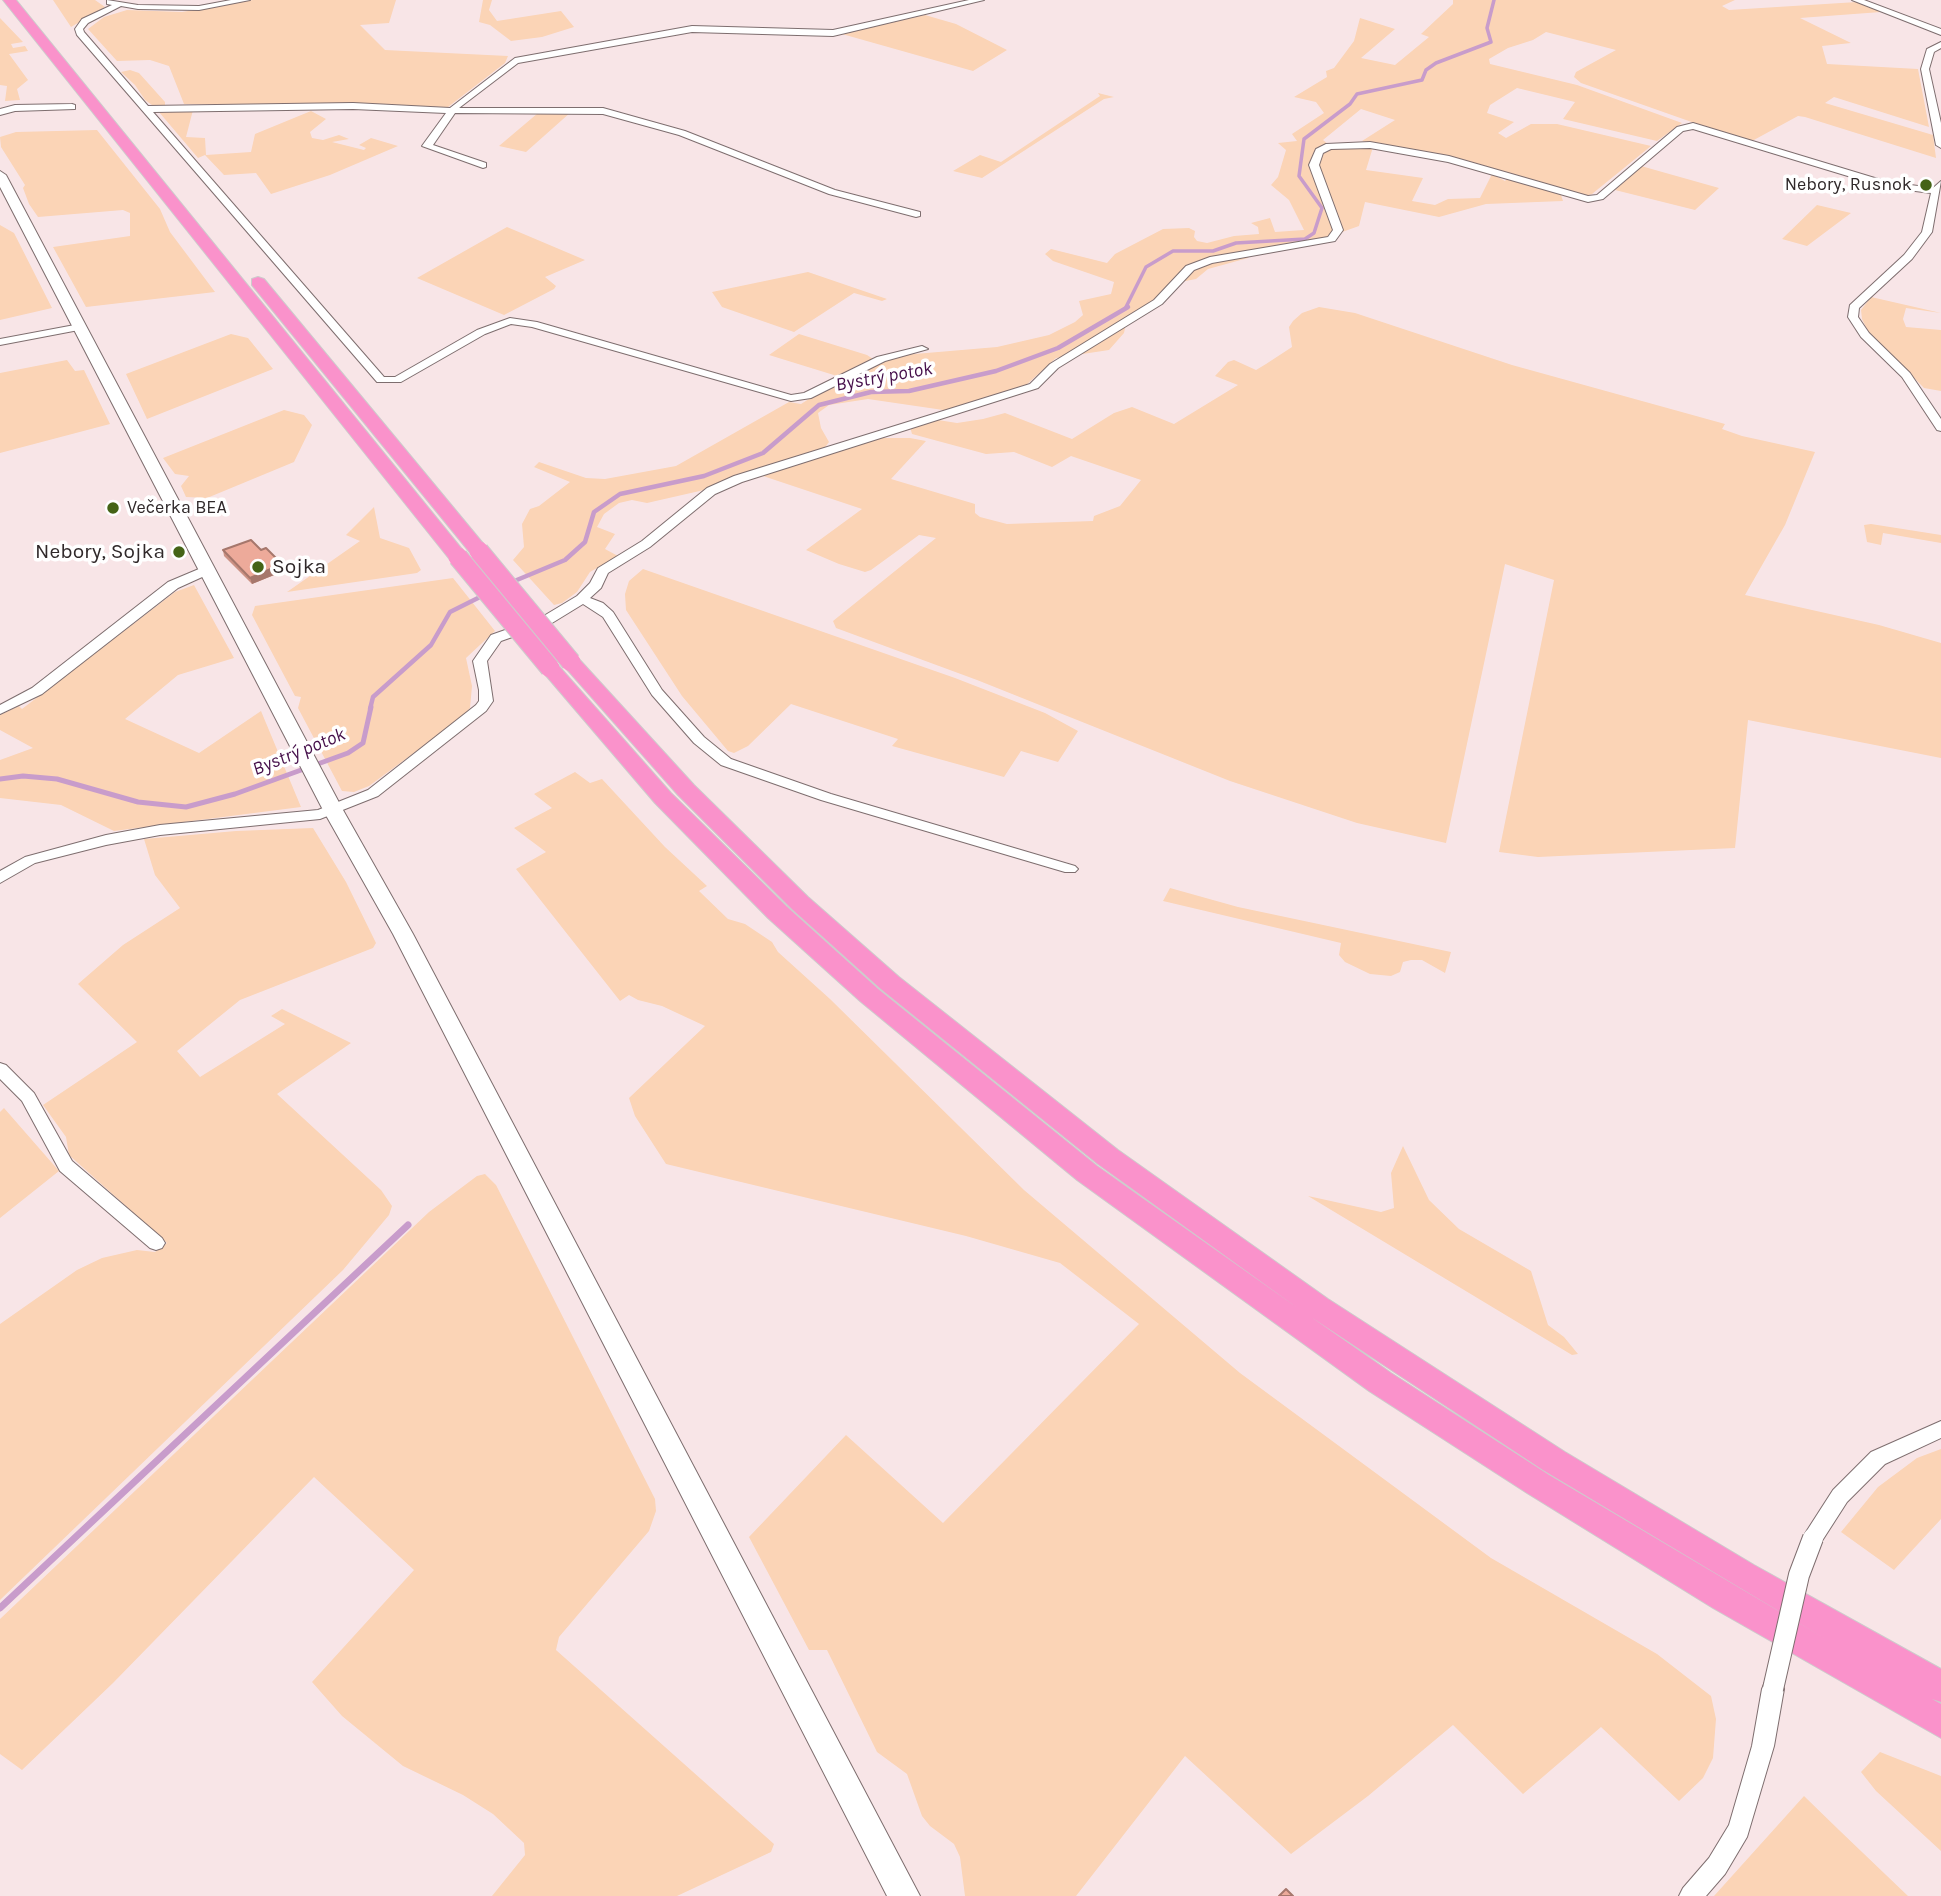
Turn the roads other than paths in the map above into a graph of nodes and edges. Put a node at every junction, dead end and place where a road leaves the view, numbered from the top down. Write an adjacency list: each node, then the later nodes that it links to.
1 (9, 0): 33 (highway, bridge)
2 (26, 0): 32 (highway, bridge)
3 (104, 0): 7 (street)
4 (246, 0): 7 (street)
5 (980, 0): 12 (street)
6 (1856, 0): 8 (street)
7 (118, 5): 11 (street)
8 (1941, 32)
9 (1941, 45): 14 (street)
10 (72, 107): 13 (street)
11 (145, 110): 12 (street); 21 (street)
12 (453, 111): 15 (street); 18 (street)
13 (0, 112)
14 (1941, 145)
15 (483, 164)
16 (0, 175): 19 (main road)
17 (1938, 188): 22 (street); 24 (street)
18 (916, 214)
19 (80, 327): 20 (street); 23 (main road)
20 (0, 342)
21 (922, 349)
22 (1941, 428)
23 (206, 570): 25 (street); 26 (main road)
24 (582, 599): 26 (street); 27 (street)
25 (0, 710)
26 (333, 810): 28 (street); 34 (main road)
27 (1070, 869)
28 (0, 878)
29 (0, 1069): 30 (street)
30 (156, 1244)
31 (1941, 1429): 35 (street, bridge)
32 (1941, 1687)
33 (1941, 1722)
34 (904, 1896)
35 (1691, 1896)

